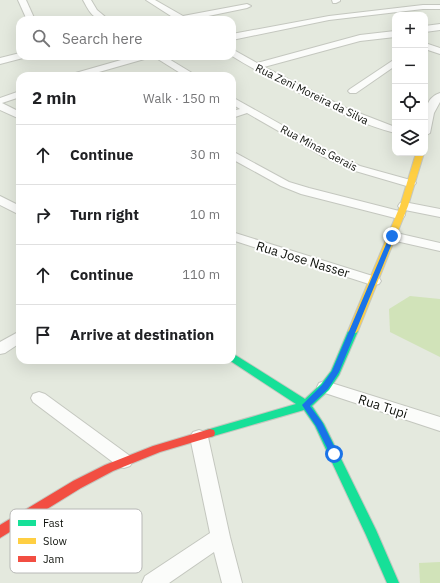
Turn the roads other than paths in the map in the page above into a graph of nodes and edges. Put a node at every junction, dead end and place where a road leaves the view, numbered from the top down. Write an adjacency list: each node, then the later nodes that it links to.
1 (22, 0): 8 (street)
2 (87, 0): 9 (street)
3 (150, 0): 10 (street)
4 (222, 3): 7 (street)
5 (247, 6): 7 (street)
6 (440, 7): 15 (street)
7 (232, 9): 11 (street)
8 (29, 16)
9 (100, 16)
10 (173, 16)
11 (198, 16)
12 (440, 27): 13 (street)
13 (428, 29)
14 (392, 34): 24 (street)
15 (236, 36)
16 (428, 47): 17 (street)
17 (440, 51)
18 (236, 54): 24 (street, Rua Zeni Moreira da Silva)
19 (16, 57): 22 (street)
20 (130, 60): 25 (street)
21 (164, 60): 28 (street)
22 (0, 61)
23 (392, 64): 29 (street)
24 (255, 66): 39 (street, Rua Zeni Moreira da Silva)
25 (97, 69): 26 (street); 27 (street)
26 (88, 72)
27 (101, 72)
28 (185, 72)
29 (353, 91)
30 (16, 95): 32 (street)
31 (440, 96): 38 (street)
32 (0, 101)
33 (236, 102): 35 (street, Rua Minas Gerais)
34 (0, 106): 36 (street)
35 (248, 109): 37 (street); 42 (street, Rua Minas Gerais)
36 (16, 114)
37 (236, 114)
38 (427, 120)
39 (392, 129)
40 (236, 156): 45 (street)
41 (419, 156): 42 (street)
42 (410, 184): 45 (street)
43 (0, 200): 44 (street)
44 (16, 209)
45 (402, 210): 46 (street); 47 (street)
46 (440, 213)
47 (392, 236): 49 (street); 50 (street)
48 (236, 237): 50 (street, Rua Jose Nasser)
49 (440, 247)
50 (374, 281): 54 (street)
51 (16, 339): 52 (street)
52 (0, 349)
53 (236, 360): 56 (street)
54 (325, 387): 56 (street); 57 (street, Rua Tupi)
55 (39, 398): 59 (street)
56 (306, 405): 58 (street); 66 (street)
57 (440, 424)
58 (199, 437): 59 (street); 63 (street)
59 (124, 461): 60 (street)
60 (38, 509)
61 (10, 526): 62 (street)
62 (0, 532)
63 (220, 537): 64 (street); 65 (street)
64 (152, 583)
65 (232, 583)
66 (393, 583)

